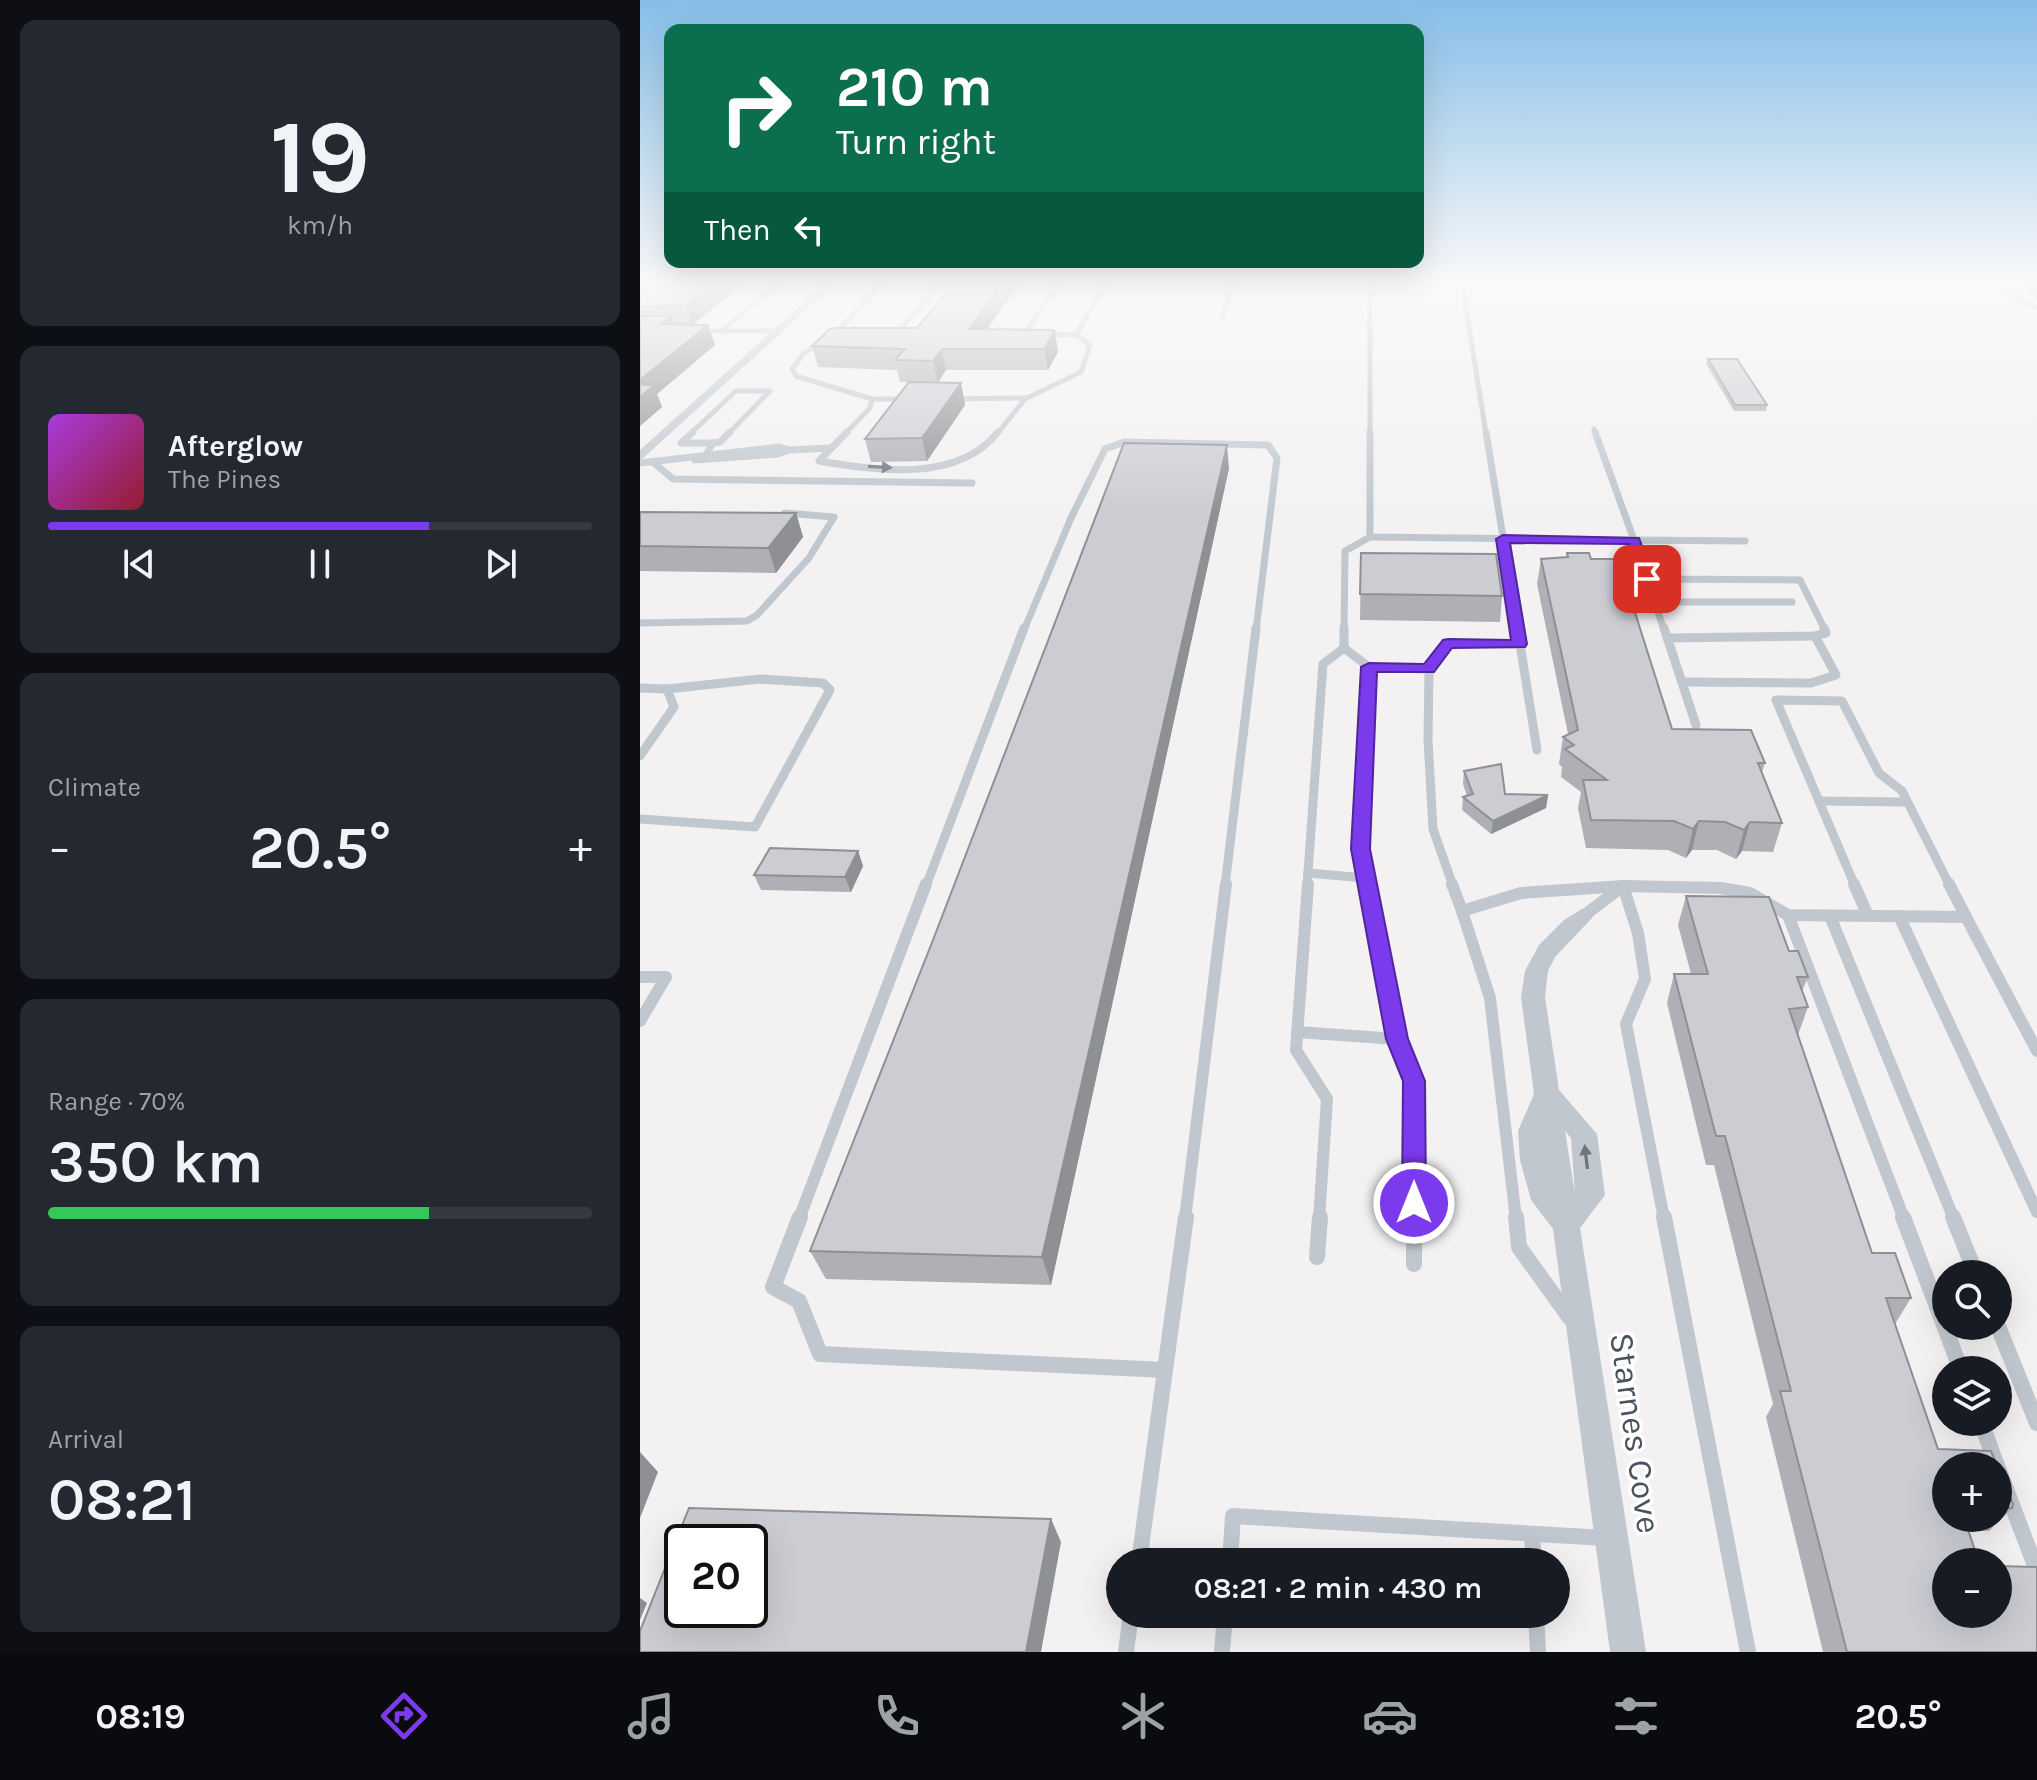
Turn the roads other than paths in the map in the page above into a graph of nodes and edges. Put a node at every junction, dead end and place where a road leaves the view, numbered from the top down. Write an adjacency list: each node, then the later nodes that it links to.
1 (749, 359): 16 (street)
2 (799, 359): 7 (lane)
3 (1085, 359): 6 (lane)
4 (1370, 359): 20 (lane)
5 (1474, 359): 21 (lane)
6 (1026, 398): 9 (lane); 12 (lane, one-way to 6)
7 (872, 399): 8 (lane); 12 (lane)
8 (918, 399)
9 (934, 399)
10 (1594, 429): 22 (lane)
11 (713, 443): 11 (lane); 14 (lane)
12 (830, 448): 13 (lane)
13 (789, 450): 14 (lane); 15 (lane)
14 (707, 453): 15 (lane)
15 (677, 459): 17 (lane)
16 (640, 460): 17 (lane)
17 (653, 462): 18 (lane)
18 (972, 483)
19 (773, 513): 27 (lane)
20 (1370, 537): 21 (lane); 31 (lane)
21 (1503, 539): 22 (lane); 30 (lane)
22 (1634, 540): 23 (lane); 24 (lane)
23 (1745, 541)
24 (1647, 579): 25 (lane); 28 (lane)
25 (1655, 602): 26 (lane); 29 (lane)
26 (1792, 602)
27 (640, 623)
28 (1815, 636): 29 (lane); 34 (lane)
29 (1667, 638): 34 (lane)
30 (1520, 644): 33 (lane); 38 (lane)
31 (1344, 648): 32 (lane); 43 (lane)
32 (1369, 667): 33 (lane); 44 (lane)
33 (1429, 669): 46 (lane)
34 (1682, 682): 37 (lane)
35 (640, 688): 36 (lane)
36 (667, 689): 39 (lane); 42 (lane)
37 (1696, 725)
38 (1537, 750)
39 (640, 756)
40 (1819, 801): 41 (lane); 41 (lane); 49 (lane)
41 (1907, 802): 52 (lane)
42 (640, 819)
43 (1308, 873): 44 (lane); 55 (lane)
44 (1365, 878): 56 (lane)
45 (1623, 886): 46 (lane); 47 (lane); 51 (lane); 83 (lane)
46 (1462, 911): 64 (lane)
47 (1788, 915): 48 (lane); 66 (lane)
48 (1830, 916): 49 (lane); 62 (lane)
49 (1868, 916): 50 (lane)
50 (1899, 916): 52 (lane); 59 (lane)
51 (1582, 917): 58 (street)
52 (1966, 917): 57 (lane)
53 (640, 977): 54 (lane)
54 (640, 1021)
55 (1297, 1032): 56 (lane); 61 (lane)
56 (1397, 1039): 63 (lane)
57 (2037, 1051)
58 (1547, 1094): 60 (street, Starnes Cove); 60 (street, one-way to 58)
59 (2037, 1212)
60 (1566, 1224): 64 (street, Starnes Cove)
61 (1317, 1257)
62 (1970, 1260)
63 (1414, 1264)
64 (1582, 1336): 71 (street, Starnes Cove)
65 (2004, 1340): 68 (lane)
66 (1956, 1356)
67 (1165, 1370): 67 (lane); 72 (lane)
68 (2037, 1423)
69 (2012, 1504): 75 (lane)
70 (1532, 1536): 71 (lane); 73 (lane); 74 (lane)
71 (1611, 1538): 82 (street, Starnes Cove)
72 (1141, 1548)
73 (1231, 1548)
74 (1533, 1548)
75 (2037, 1571)
76 (1129, 1628): 79 (lane)
77 (1224, 1628): 80 (lane)
78 (1537, 1628): 81 (lane)
79 (1126, 1652)
80 (1222, 1652)
81 (1538, 1652)
82 (1628, 1652)
83 (1748, 1652)

